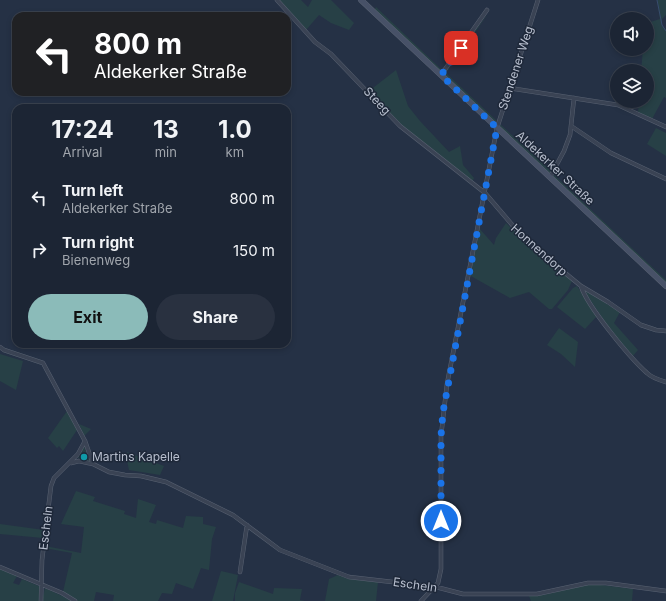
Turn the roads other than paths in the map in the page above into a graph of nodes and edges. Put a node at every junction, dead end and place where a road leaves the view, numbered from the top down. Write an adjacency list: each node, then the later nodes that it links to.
1 (277, 0): 5 (street, Steeg)
2 (361, 0): 7 (street, Aldekerker Straße)
3 (538, 0): 8 (street, Stendener Weg)
4 (487, 10): 7 (street)
5 (288, 12)
6 (291, 15): 15 (street, Steeg)
7 (441, 75): 12 (street, Aldekerker Straße)
8 (509, 88): 9 (street); 12 (street, Stendener Weg)
9 (574, 98): 10 (street); 11 (street)
10 (571, 126): 13 (street); 14 (street)
11 (666, 127)
12 (497, 128): 13 (street, Aldekerker Straße); 15 (street, Stendener Weg)
13 (550, 177): 17 (street, Aldekerker Straße)
14 (666, 178)
15 (485, 193): 16 (street, Honnendorp); 28 (street, Stendener Weg)
16 (581, 286): 18 (street, Honnendorp); 20 (street, Honnendorp)
17 (666, 286)
18 (666, 331)
19 (0, 347): 21 (street)
20 (666, 382)
21 (85, 441): 22 (street, Escheln); 23 (street)
22 (71, 463): 23 (street, Escheln); 27 (street, Escheln)
23 (93, 464): 24 (street, Escheln)
24 (247, 525): 26 (street); 28 (street, Escheln)
25 (0, 567): 27 (street)
26 (240, 572)
27 (43, 586): 30 (street, Escheln); 31 (street)
28 (436, 587): 29 (street, Escheln); 32 (street)
29 (666, 591)
30 (41, 601)
31 (76, 601)
32 (421, 601)

